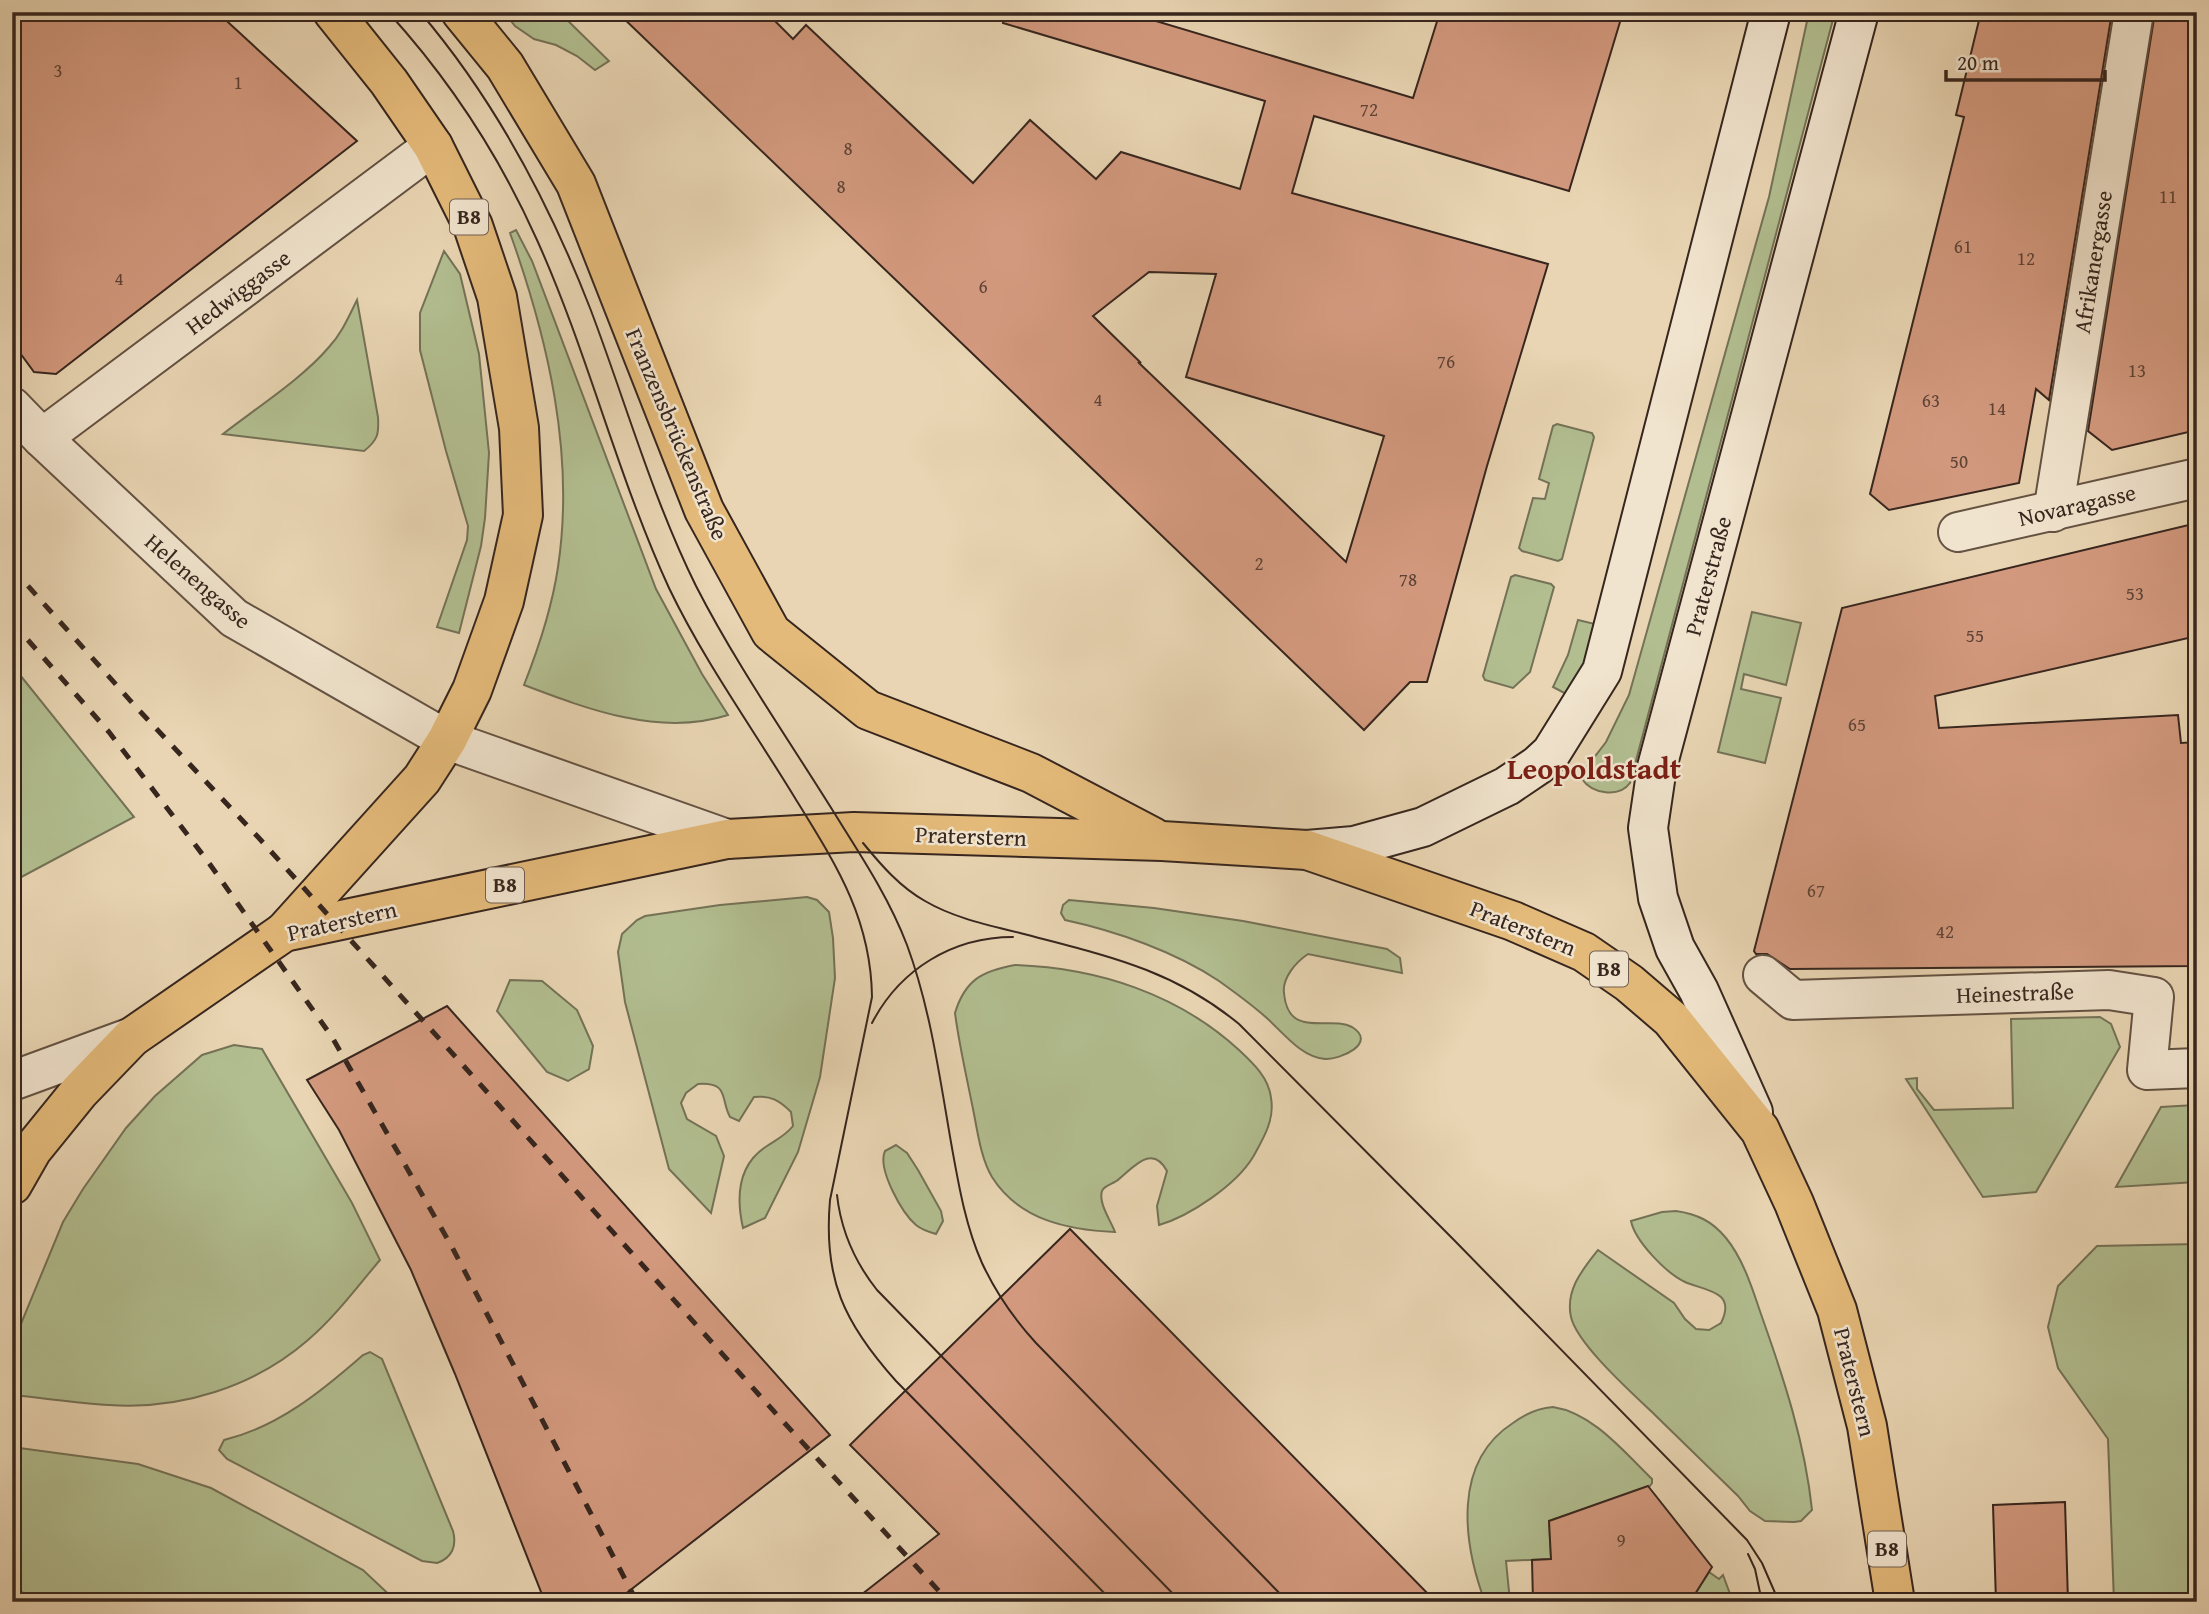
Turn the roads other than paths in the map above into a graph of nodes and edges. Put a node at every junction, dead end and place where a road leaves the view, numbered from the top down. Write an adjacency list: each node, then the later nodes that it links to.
1 (333, 12): 6 (main road, B8)
2 (461, 12): 14 (main road, Franzensbrückenstraße / B8)
3 (1771, 12): 15 (street)
4 (1859, 12): 21 (street, Praterstraße)
5 (2134, 12): 10 (street, Afrikanergasse)
6 (433, 146): 8 (street, Hedwiggasse); 12 (main road, B8)
7 (12, 407): 8 (street, Helenengasse)
8 (42, 438): 12 (street, Helenengasse)
9 (2197, 478): 10 (street, Novaragasse)
10 (2053, 512): 11 (street, Novaragasse)
11 (1958, 532)
12 (447, 740): 13 (street, Praterstern); 16 (main road, B8)
13 (727, 839): 14 (main road, Praterstern / B8); 16 (main road, Praterstern / B8)
14 (1161, 841): 15 (main road, Praterstern / B8)
15 (1307, 850): 21 (main road, Praterstern / B8)
16 (284, 932): 18 (main road, Praterstern / B8)
17 (1763, 975): 19 (street, Heinestraße)
18 (132, 1037): 20 (street); 22 (main road, Praterstern / B8)
19 (2197, 1068)
20 (12, 1081)
21 (1760, 1130): 23 (main road, Praterstern / B8)
22 (12, 1185)
23 (1895, 1602)

